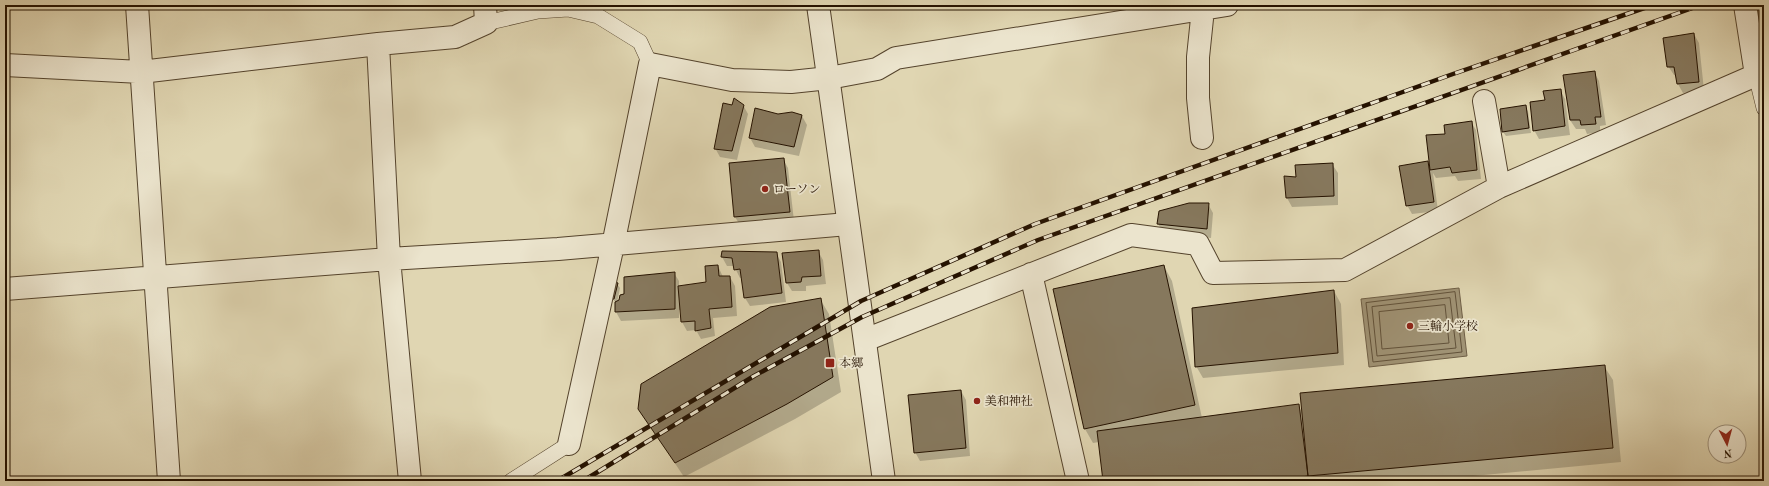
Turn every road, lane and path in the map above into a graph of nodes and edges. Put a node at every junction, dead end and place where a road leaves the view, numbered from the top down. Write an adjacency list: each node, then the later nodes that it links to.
1 (138, 5): 11 (street)
2 (818, 5): 12 (street)
3 (1227, 5): 5 (street)
4 (1745, 5): 10 (street)
5 (1203, 9): 12 (street); 15 (street)
6 (486, 14): 7 (street); 8 (lane)
7 (378, 44): 11 (street); 19 (street)
8 (650, 64): 12 (street); 18 (street)
9 (5, 65): 11 (street)
10 (1760, 67): 14 (lane); 16 (street)
11 (141, 72): 21 (street)
12 (829, 78): 17 (street)
13 (1484, 101): 16 (street)
14 (1764, 108)
15 (1202, 138)
16 (1499, 187): 20 (street)
17 (848, 224): 18 (street); 23 (street)
18 (613, 245): 19 (street); 24 (street)
19 (389, 259): 21 (street); 26 (street)
20 (1031, 274): 23 (street); 29 (street)
21 (154, 277): 22 (street); 25 (street)
22 (5, 289)
23 (865, 340): 28 (street)
24 (569, 444): 27 (lane)
25 (169, 481)
26 (410, 481)
27 (511, 481)
28 (884, 481)
29 (1078, 481)

